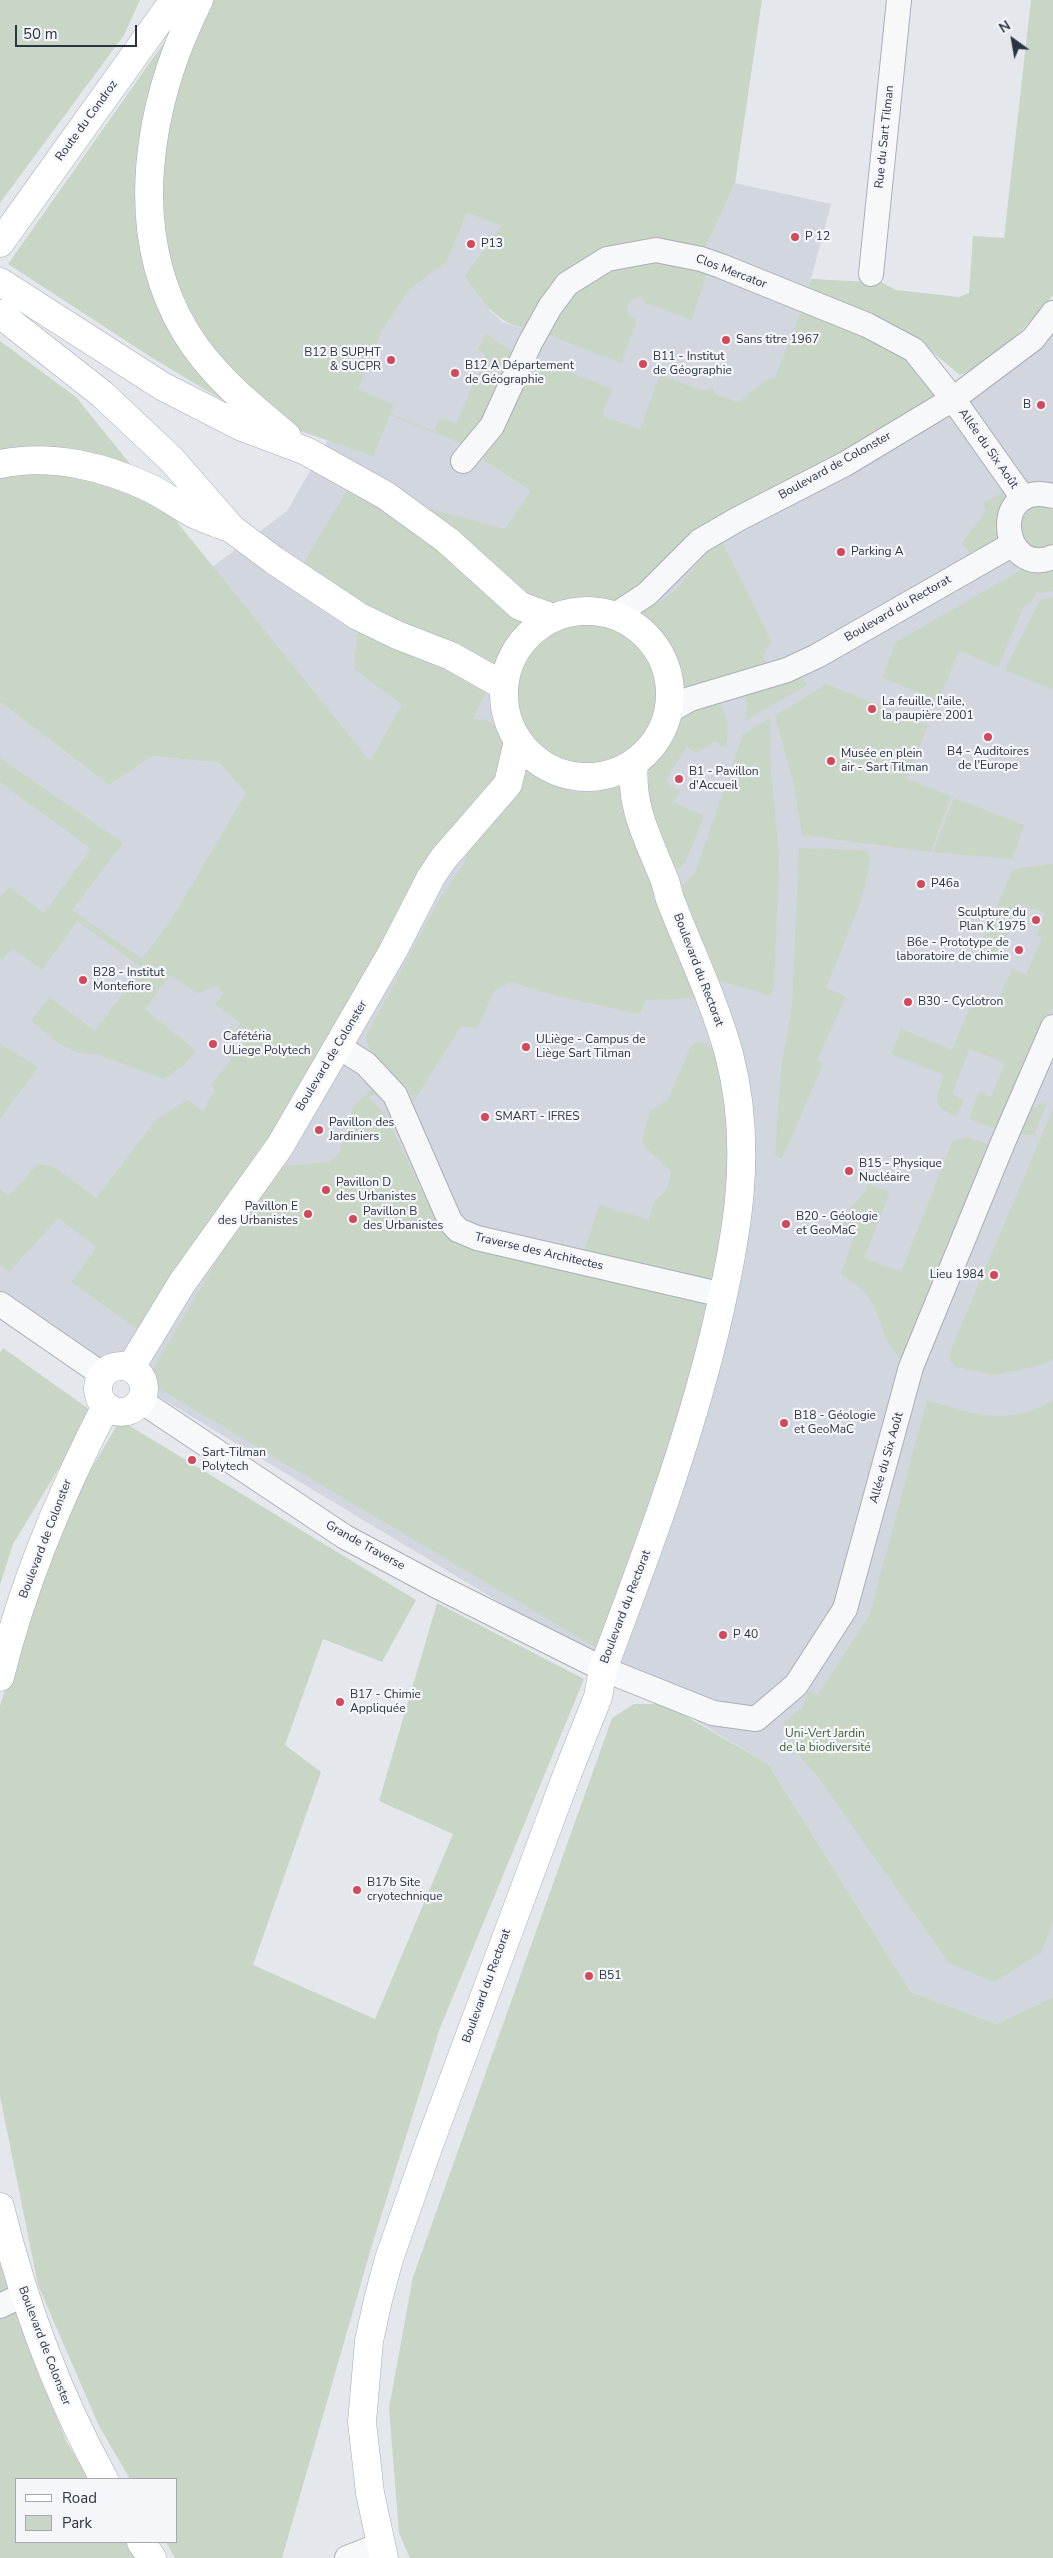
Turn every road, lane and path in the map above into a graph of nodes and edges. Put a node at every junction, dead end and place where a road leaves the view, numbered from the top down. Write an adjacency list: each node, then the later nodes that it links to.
1 (160, 0): 5 (main road, Route du Condroz)
2 (174, 0): 6 (main road, Route du Condroz)
3 (199, 0): 12 (main road)
4 (899, 0): 7 (street, Rue du Sart Tilman)
5 (0, 220)
6 (0, 243)
7 (871, 274)
8 (9, 288): 12 (main road)
9 (1053, 313): 11 (street, Boulevard de Colonster)
10 (0, 314): 17 (main road)
11 (953, 399): 13 (street, Clos Mercator); 16 (street, Allée du Six Août); 20 (street, Boulevard de Colonster)
12 (306, 451): 21 (main road)
13 (463, 461)
14 (0, 464): 17 (main road)
15 (1053, 496): 16 (street)
16 (1023, 498): 18 (street)
17 (232, 529): 22 (main road)
18 (1012, 544): 19 (street); 23 (street, Boulevard du Rectorat)
19 (1053, 557)
20 (615, 615): 21 (main road); 23 (main road)
21 (553, 618): 22 (main road)
22 (504, 686): 24 (main road)
23 (669, 711): 25 (main road)
24 (518, 741): 25 (main road); 27 (main road, Boulevard de Colonster)
25 (634, 764): 28 (main road, Boulevard du Rectorat)
26 (1053, 1027): 34 (street, Allée du Six Août)
27 (339, 1047): 28 (street, Traverse des Architectes); 30 (main road, Boulevard de Colonster)
28 (724, 1295): 34 (main road, Boulevard du Rectorat)
29 (0, 1304): 31 (street)
30 (131, 1367): 31 (main road); 32 (main road)
31 (103, 1375): 33 (main road)
32 (141, 1401): 33 (main road); 34 (street, Grande Traverse)
33 (106, 1406): 35 (main road, Boulevard de Colonster)
34 (603, 1669): 40 (main road, Boulevard du Rectorat)
35 (0, 1678)
36 (0, 2207): 37 (main road, Boulevard de Colonster)
37 (12, 2301): 38 (main road, Boulevard de Colonster)
38 (103, 2478)
39 (142, 2543): 41 (main road)
40 (382, 2552): 42 (street)
41 (152, 2558)
42 (347, 2558)

